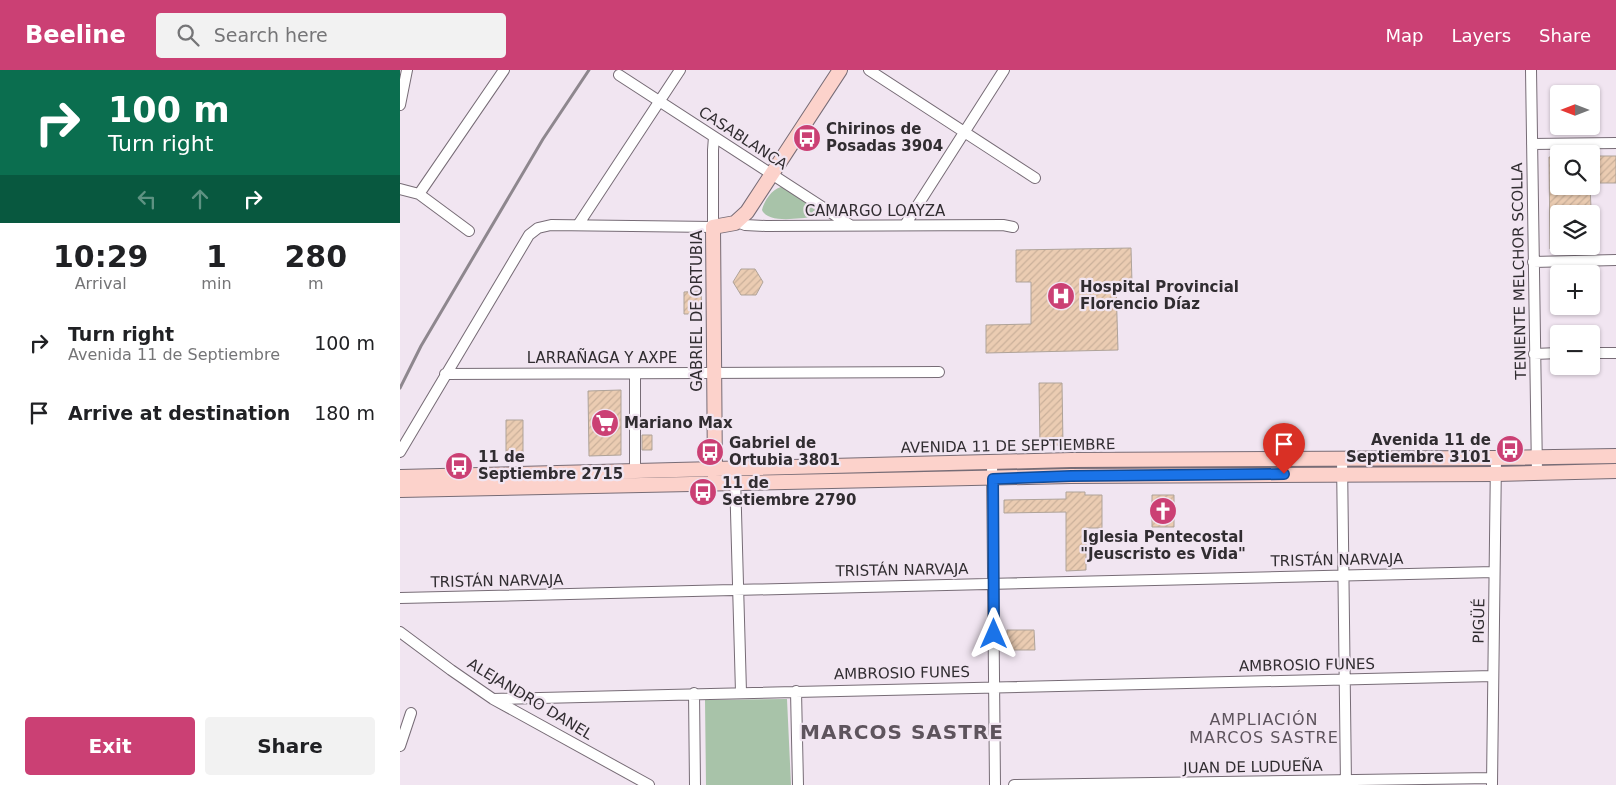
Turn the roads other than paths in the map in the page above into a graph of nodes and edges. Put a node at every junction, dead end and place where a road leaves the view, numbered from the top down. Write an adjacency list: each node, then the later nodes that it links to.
1 (407, 70): 10 (street)
2 (504, 70): 18 (street)
3 (680, 70): 9 (street)
4 (840, 70): 15 (main road)
5 (869, 70): 11 (street)
6 (1004, 70): 11 (street)
7 (1531, 70): 14 (street, TENIENTE MELCHOR SCOLLA)
8 (619, 75): 9 (street, CASABLANCA)
9 (659, 101): 12 (street, CASABLANCA); 20 (street)
10 (400, 105)
11 (964, 132): 16 (street); 22 (street)
12 (714, 137): 15 (street, CASABLANCA); 23 (street, GABRIEL DE ORTUBIA)
13 (1616, 143): 14 (street)
14 (1532, 144): 27 (street, TENIENTE MELCHOR SCOLLA)
15 (772, 174): 19 (main road); 21 (street, CASABLANCA)
16 (1034, 178)
17 (400, 189): 18 (street)
18 (419, 194): 25 (street)
19 (737, 222): 21 (street, CAMARGO LOAYZA); 23 (main road)
20 (578, 225): 23 (street); 34 (street)
21 (850, 225): 22 (street, CAMARGO LOAYZA)
22 (904, 225): 24 (street, CAMARGO LOAYZA)
23 (713, 227): 33 (main road, GABRIEL DE ORTUBIA)
24 (1013, 227)
25 (469, 231)
26 (1616, 260): 27 (street)
27 (1533, 262): 30 (street, TENIENTE MELCHOR SCOLLA)
28 (1600, 353): 29 (street)
29 (1616, 353)
30 (1534, 354): 31 (street); 39 (street, TENIENTE MELCHOR SCOLLA)
31 (1550, 354)
32 (939, 372): 33 (street, LARRAÑAGA Y AXPE)
33 (714, 373): 35 (street, LARRAÑAGA Y AXPE); 48 (main road, GABRIEL DE ORTUBIA)
34 (445, 374): 35 (street, LARRAÑAGA Y AXPE); 36 (street)
35 (635, 374): 42 (street)
36 (400, 452)
37 (1616, 456): 39 (main road, AVENIDA 11 DE SEPTIEMBRE)
38 (1496, 458): 39 (main road, AVENIDA 11 DE SEPTIEMBRE); 40 (main road, AVENIDA 11 DE SEPTIEMBRE); 46 (street, PIGÜÉ)
39 (1536, 458): 44 (street, TENIENTE MELCHOR SCOLLA)
40 (1342, 459): 41 (main road, AVENIDA 11 DE SEPTIEMBRE); 45 (street)
41 (992, 462): 49 (main road, AVENIDA 11 DE SEPTIEMBRE); 50 (street)
42 (635, 471): 47 (main road, AVENIDA 11 DE SEPTIEMBRE); 48 (main road, AVENIDA 11 DE SEPTIEMBRE)
43 (1616, 471): 44 (main road, AVENIDA 11 DE SEPTIEMBRE)
44 (1537, 472): 46 (main road, AVENIDA 11 DE SEPTIEMBRE)
45 (1342, 474): 46 (main road, AVENIDA 11 DE SEPTIEMBRE); 50 (main road, AVENIDA 11 DE SEPTIEMBRE); 53 (street)
46 (1496, 474): 52 (street, PIGÜÉ)
47 (400, 477)
48 (715, 477): 49 (main road, AVENIDA 11 DE SEPTIEMBRE); 51 (main road, AVENIDA 11 DE SEPTIEMBRE)
49 (735, 477): 50 (main road, AVENIDA 11 DE SEPTIEMBRE); 55 (street)
50 (993, 479): 54 (street)
51 (400, 490)
52 (1494, 572): 53 (street, TRISTÁN NARVAJA); 58 (street, PIGÜÉ)
53 (1343, 575): 54 (street, TRISTÁN NARVAJA); 59 (street)
54 (994, 583): 55 (street, TRISTÁN NARVAJA); 60 (street)
55 (738, 590): 56 (street, TRISTÁN NARVAJA); 62 (street)
56 (400, 598)
57 (400, 632): 64 (street, ALEJANDRO DANEL)
58 (1493, 676): 59 (street, AMBROSIO FUNES); 67 (street, PIGÜÉ)
59 (1345, 679): 60 (street, AMBROSIO FUNES); 68 (street)
60 (994, 686): 61 (street, AMBROSIO FUNES); 72 (street)
61 (796, 691): 62 (street, AMBROSIO FUNES); 71 (street)
62 (741, 692): 63 (street, AMBROSIO FUNES)
63 (694, 693): 64 (street, AMBROSIO FUNES); 70 (street)
64 (493, 698): 69 (street, ALEJANDRO DANEL)
65 (411, 713): 66 (street)
66 (400, 746)
67 (1492, 782): 68 (street, JUAN DE LUDUEÑA)
68 (1346, 783): 73 (street, JUAN DE LUDUEÑA)
69 (649, 785)
70 (695, 785)
71 (798, 785)
72 (995, 785)
73 (1014, 785)

